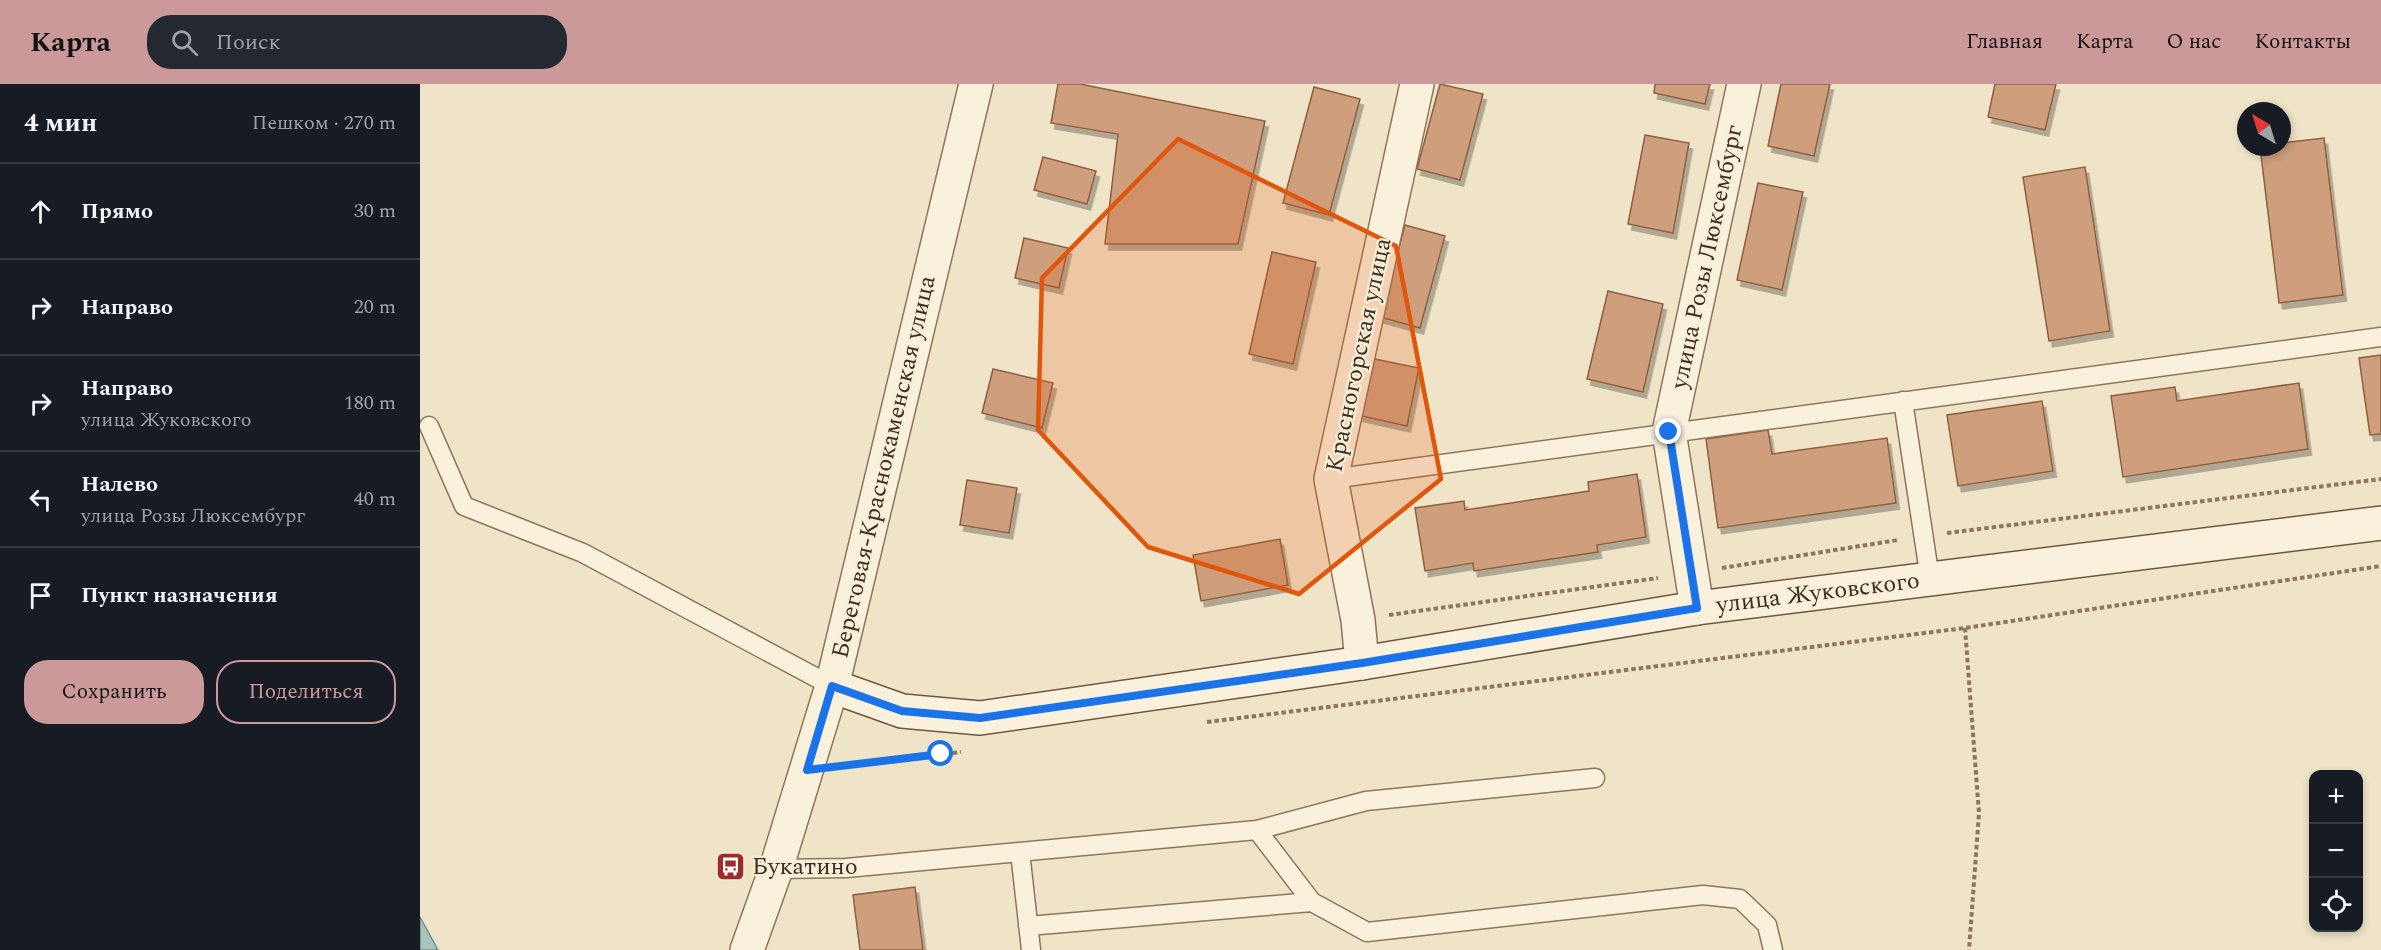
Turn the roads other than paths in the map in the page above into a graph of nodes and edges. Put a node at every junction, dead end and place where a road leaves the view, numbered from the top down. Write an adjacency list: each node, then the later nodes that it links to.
1 (976, 84): 13 (street, Береговая-Краснокаменская улица)
2 (1417, 84): 8 (street, Красногорская улица)
3 (1744, 84): 7 (street, улица Розы Люксембург)
4 (2381, 337): 5 (lane)
5 (1903, 401): 7 (lane); 10 (lane)
6 (429, 426): 13 (lane)
7 (1669, 432): 8 (lane); 11 (street, улица Розы Люксембург)
8 (1331, 479): 12 (street, Красногорская улица)
9 (2381, 523): 10 (street, улица Жуковского)
10 (1930, 579): 11 (street, улица Жуковского)
11 (1697, 608): 12 (street, улица Жуковского)
12 (1362, 663): 13 (street, улица Жуковского)
13 (832, 686): 17 (street, Береговая-Краснокаменская улица)
14 (1595, 778): 15 (lane)
15 (1257, 830): 16 (lane); 18 (lane)
16 (1020, 852): 17 (lane); 19 (lane)
17 (776, 869): 20 (street, Береговая-Краснокаменская улица)
18 (1312, 902): 19 (lane); 22 (lane)
19 (1028, 926): 21 (lane)
20 (747, 950)
21 (1031, 950)
22 (1773, 950)

